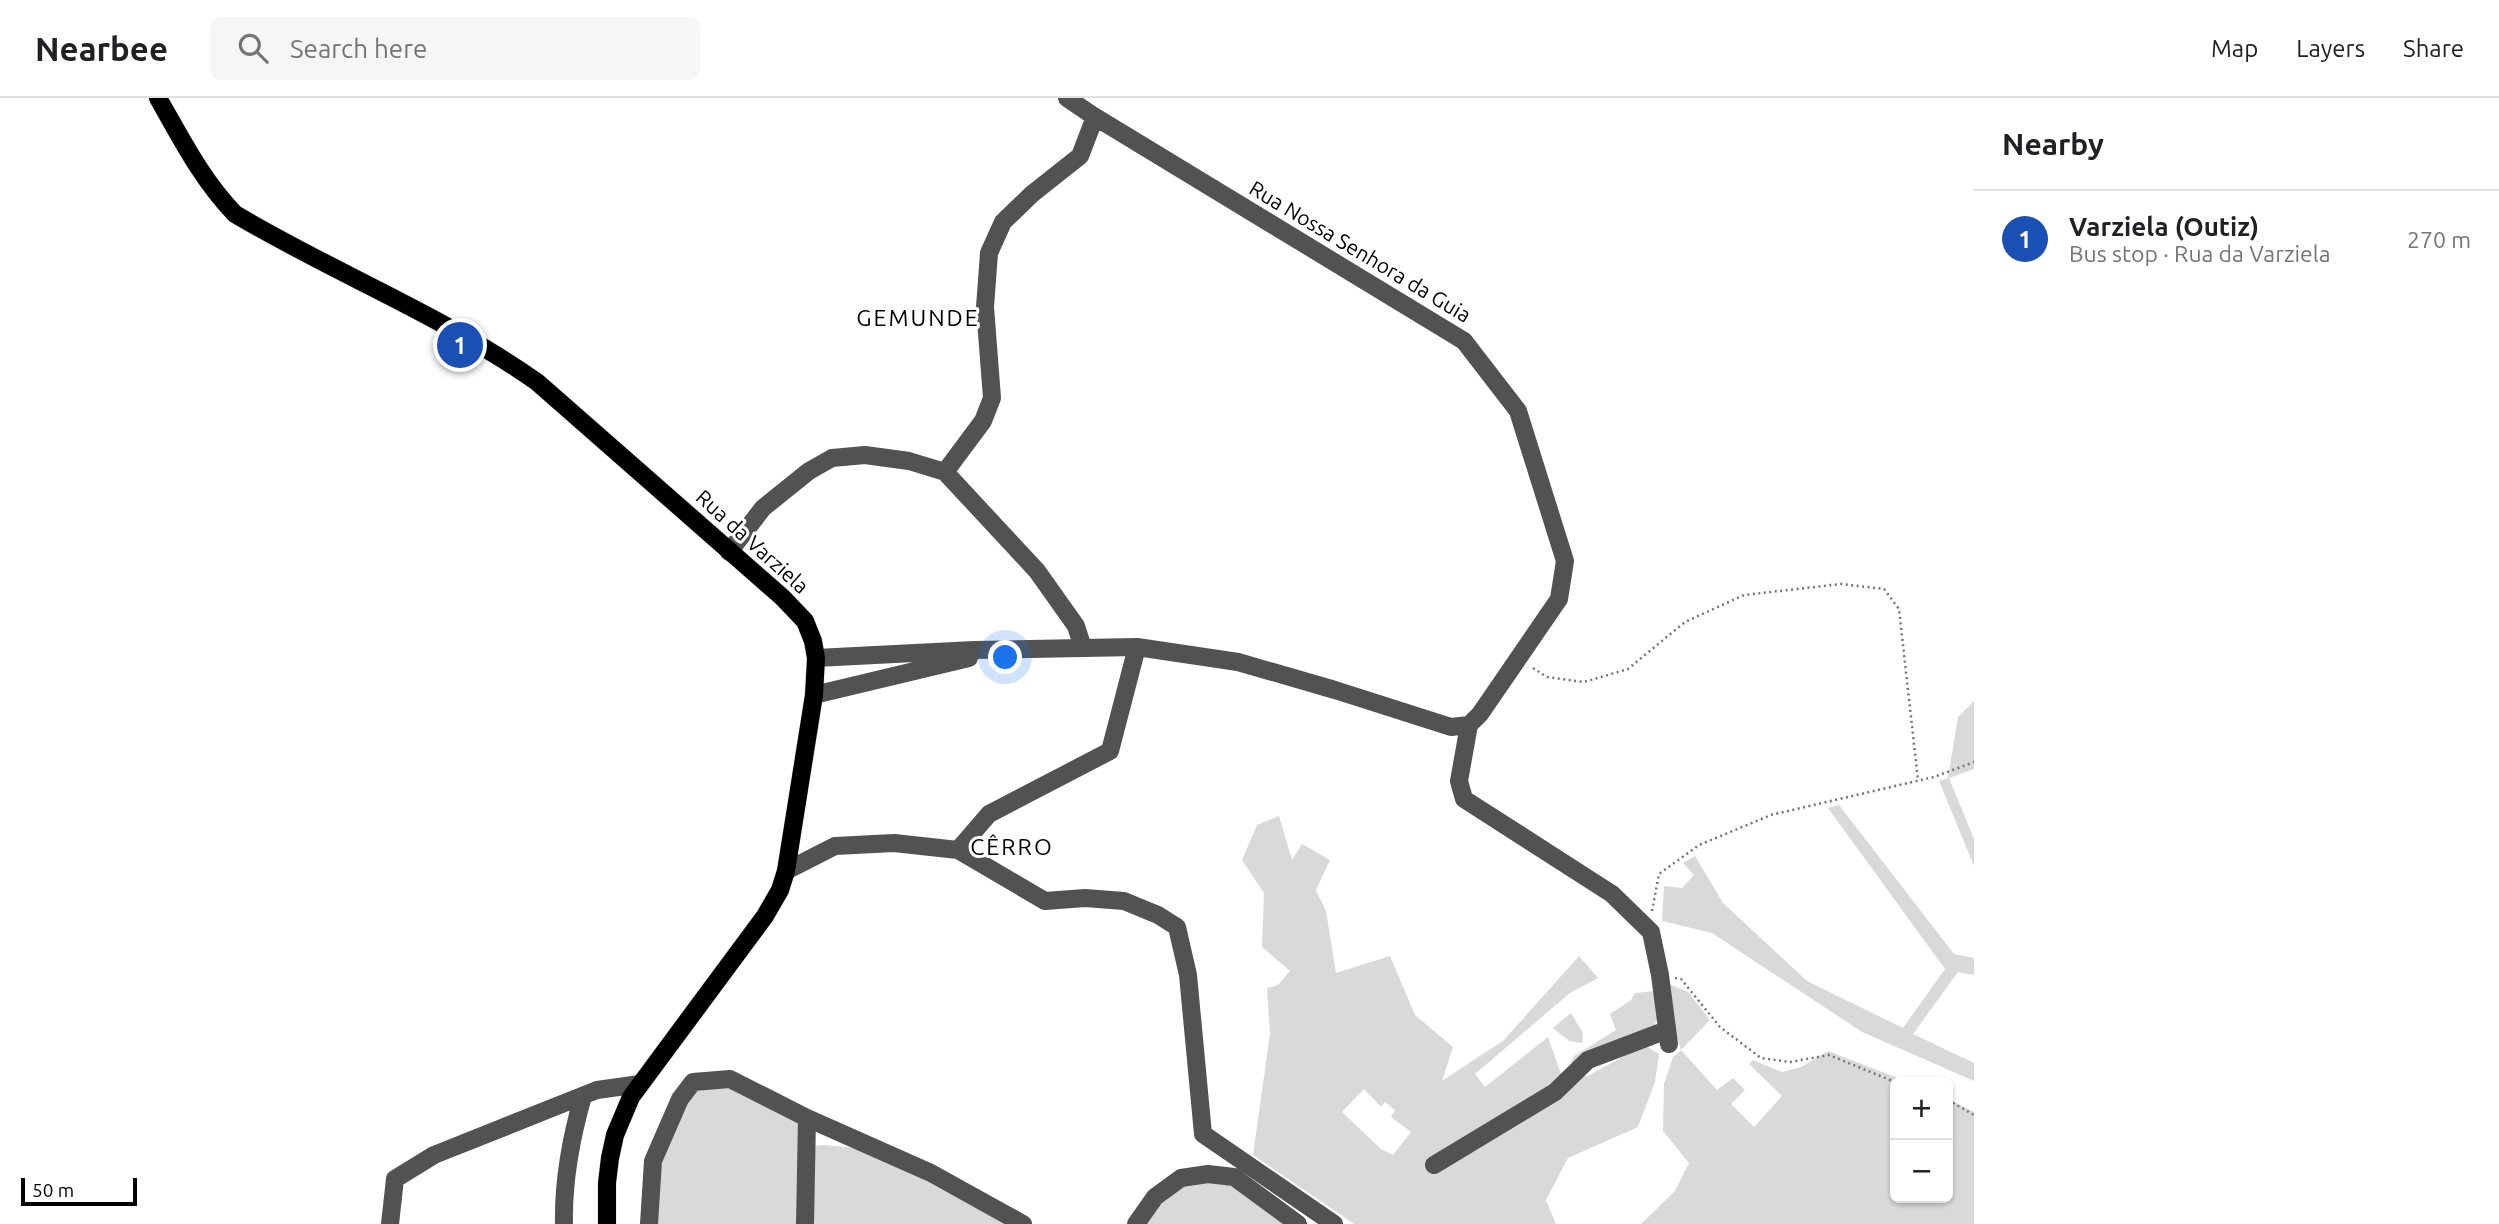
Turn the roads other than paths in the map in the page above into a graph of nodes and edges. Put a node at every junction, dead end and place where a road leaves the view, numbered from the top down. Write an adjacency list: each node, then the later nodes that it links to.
1 (158, 98): 5 (main road, Rua da Varziela)
2 (1067, 98): 3 (street, Rua Nossa Senhora da Guia)
3 (1095, 117): 4 (street); 11 (street, Rua Nossa Senhora da Guia)
4 (945, 472): 5 (street); 7 (street)
5 (729, 552): 9 (main road, Rua da Varziela)
6 (1137, 647): 7 (street); 11 (street); 12 (street)
7 (1083, 648): 8 (street)
8 (975, 650): 9 (street); 10 (street)
9 (817, 658): 10 (main road, Rua da Varziela)
10 (814, 695): 13 (main road, Rua da Varziela)
11 (1469, 725): 17 (street)
12 (958, 850): 13 (street); 26 (street)
13 (786, 871): 14 (main road, Rua da Varziela)
14 (640, 1084): 15 (street); 20 (main road, Rua da Varziela)
15 (583, 1096): 18 (street); 19 (street)
16 (807, 1118): 21 (street); 22 (street); 23 (street)
17 (1434, 1166)
18 (390, 1224)
19 (564, 1224)
20 (607, 1224)
21 (649, 1224)
22 (805, 1224)
23 (1023, 1224)
24 (1136, 1224): 25 (street)
25 (1298, 1224)
26 (1334, 1224)

